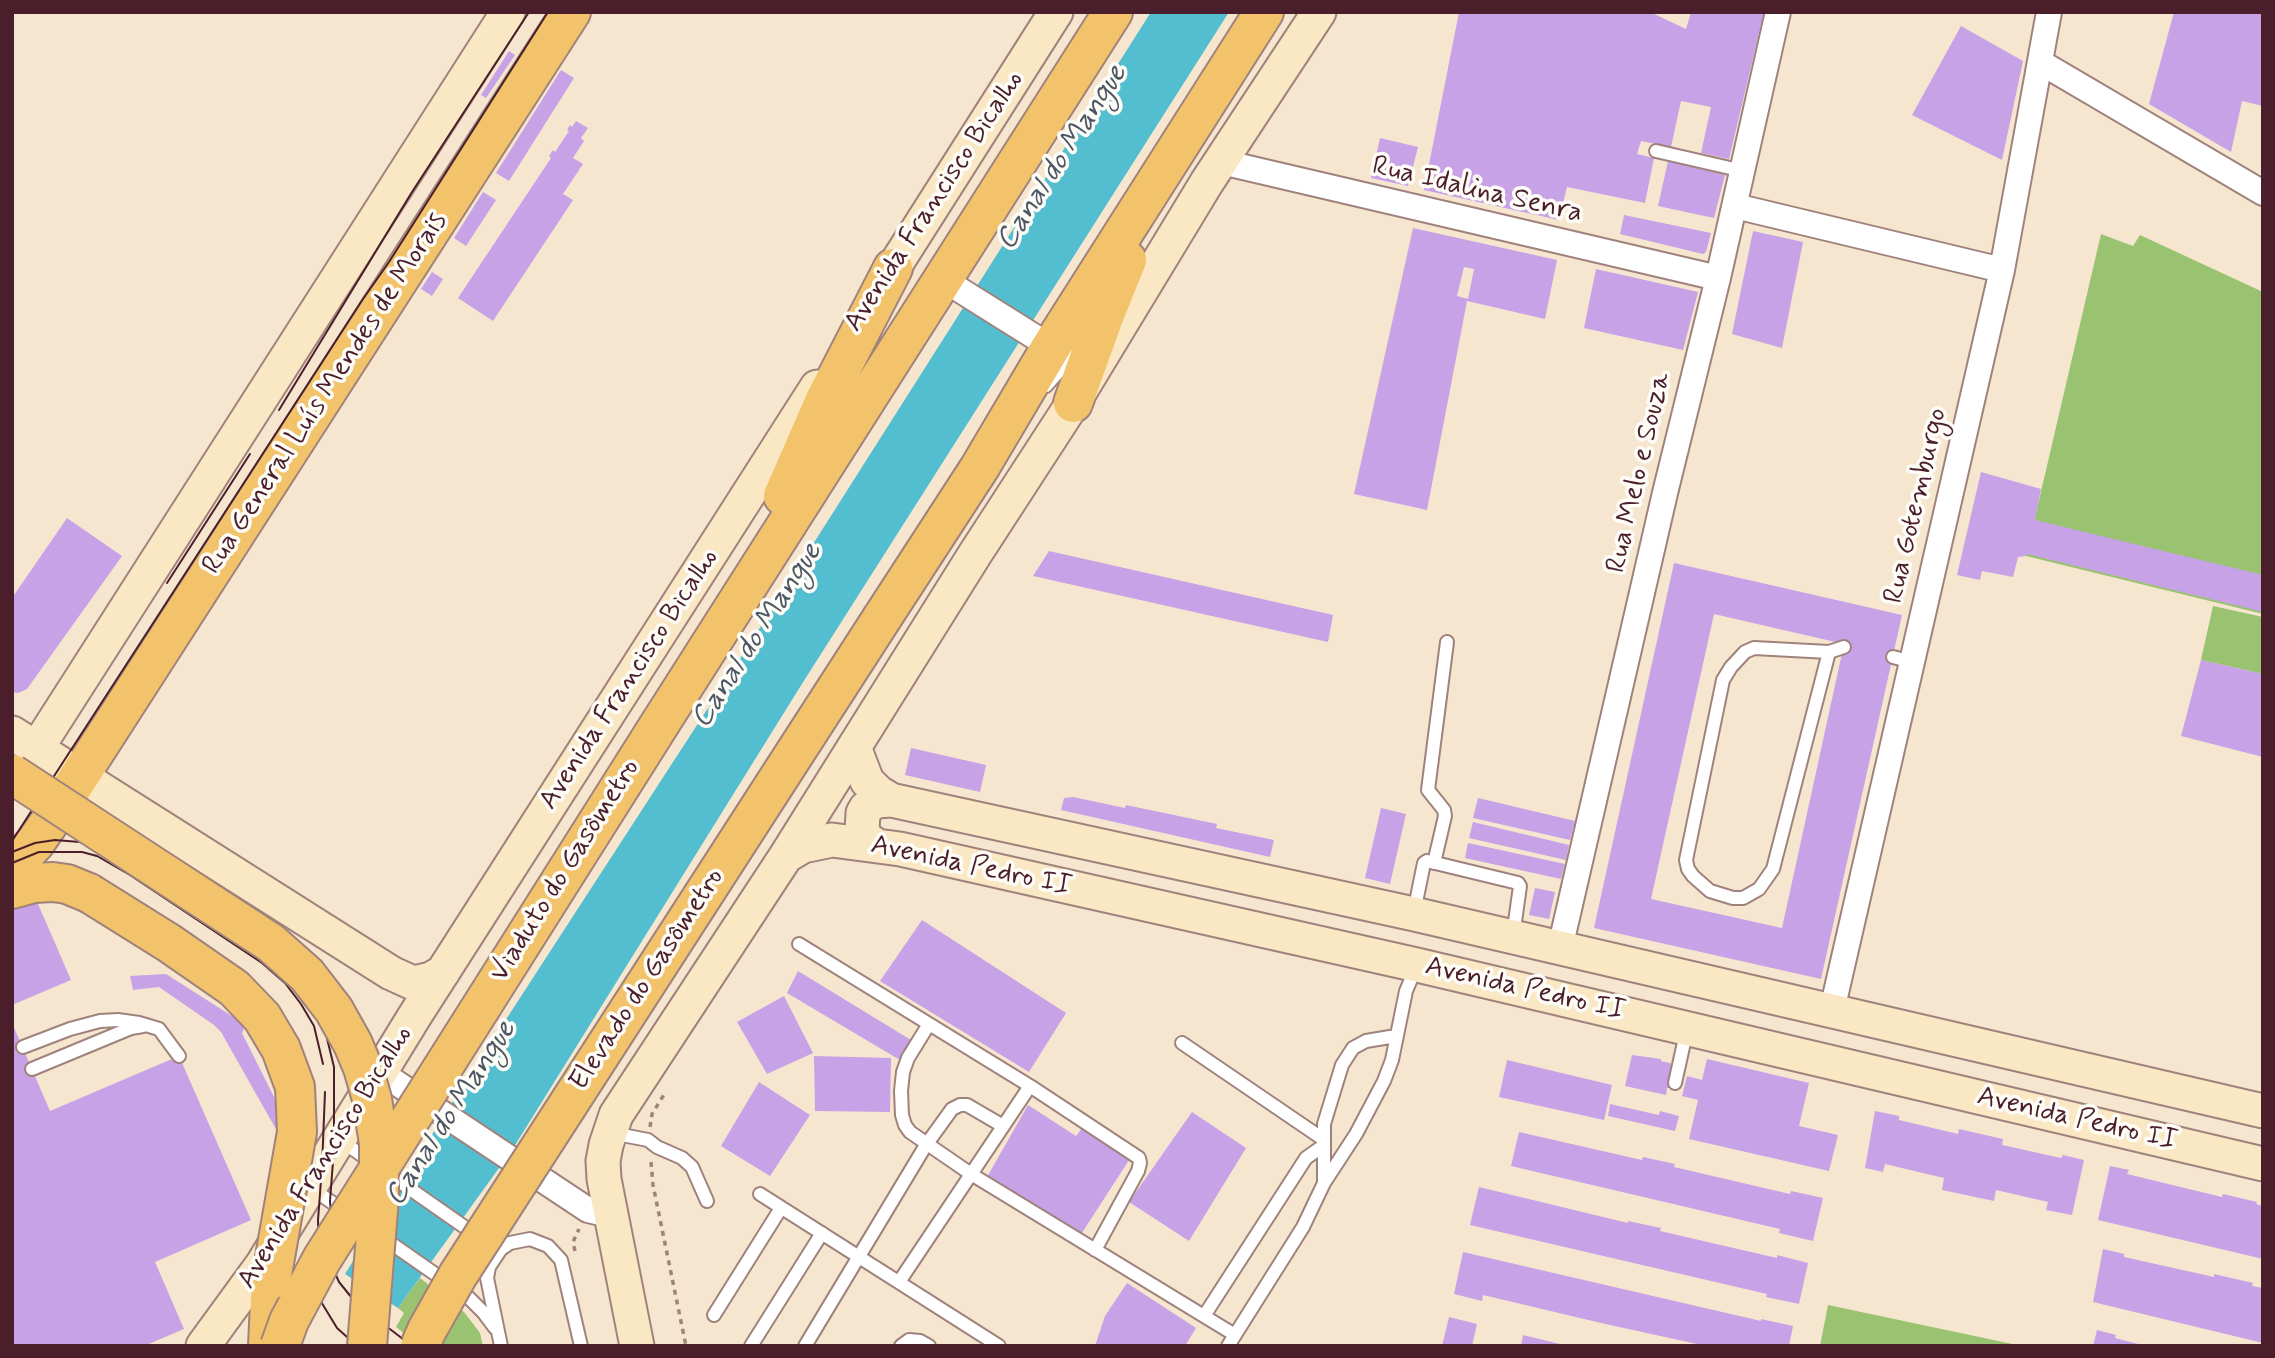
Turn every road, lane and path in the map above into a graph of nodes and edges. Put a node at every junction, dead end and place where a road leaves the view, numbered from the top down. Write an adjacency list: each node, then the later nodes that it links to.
1 (508, 12): 30 (main road, Rua General Luís Mendes de Morais)
2 (571, 12): 31 (main road, Rua General Luís Mendes de Morais)
3 (1056, 12): 16 (main road, Avenida Francisco Bicalho)
4 (1113, 12): 19 (main road, Avenida Francisco Bicalho)
5 (1264, 12): 11 (main road)
6 (1320, 12): 13 (main road)
7 (1778, 12): 12 (street, Rua Melo e Souza)
8 (2049, 12): 9 (street, Rua Gotemburgo)
9 (2040, 62): 14 (street); 17 (street, Rua Gotemburgo)
10 (1656, 151): 12 (lane)
11 (1167, 164): 20 (main road); 21 (main road)
12 (1743, 171): 15 (street, Rua Melo e Souza)
13 (1214, 172): 18 (street, Rua Idalina Senra); 20 (lane); 22 (main road)
14 (2263, 193)
15 (1735, 206): 17 (street); 18 (street, Rua Melo e Souza)
16 (893, 268): 24 (main road); 43 (main road, Avenida Francisco Bicalho)
17 (2002, 270): 45 (street, Rua Gotemburgo)
18 (1718, 278): 41 (street, Rua Melo e Souza)
19 (956, 288): 21 (street); 24 (main road, Avenida Francisco Bicalho)
20 (1104, 317): 22 (main road); 23 (lane)
21 (1040, 340): 23 (main road)
22 (1073, 403): 29 (main road)
23 (980, 467): 92 (main road, Elevado do Gasômetro, bridge)
24 (747, 586): 28 (main road, Avenida Francisco Bicalho)
25 (1447, 642): 35 (lane)
26 (1844, 647): 27 (lane)
27 (1829, 652): 27 (lane)
28 (661, 722): 90 (main road, Viaduto do Gasômetro, bridge)
29 (855, 747): 32 (main road, Avenida Pedro II); 34 (main road)
30 (20, 752): 31 (main road); 91 (main road, bridge)
31 (79, 776): 36 (main road, Rua General Luís Mendes de Morais); 43 (main road)
32 (891, 800): 33 (main road); 38 (main road, Avenida Pedro II)
33 (877, 846): 34 (main road, Avenida Pedro II); 42 (main road, Avenida Pedro II)
34 (786, 856): 64 (main road)
35 (1434, 863): 38 (lane); 39 (lane)
36 (12, 867)
37 (12, 889): 89 (main road, bridge)
38 (1414, 914): 39 (main road, Avenida Pedro II)
39 (1513, 937): 41 (main road, Avenida Pedro II)
40 (799, 944): 46 (lane)
41 (1560, 948): 44 (main road); 45 (main road, Avenida Pedro II)
42 (1417, 965): 44 (main road, Avenida Pedro II); 50 (lane)
43 (443, 972): 57 (main road, Avenida Francisco Bicalho)
44 (1551, 996): 48 (main road, Avenida Pedro II)
45 (1839, 1012): 55 (main road); 61 (main road, Avenida Pedro II)
46 (929, 1024): 59 (lane); 69 (lane)
47 (150, 1026): 49 (lane); 51 (lane); 54 (lane)
48 (1687, 1028): 55 (main road, Avenida Pedro II); 58 (lane)
49 (70, 1029): 51 (lane); 53 (lane)
50 (1396, 1036): 67 (lane); 72 (lane)
51 (102, 1041): 56 (lane)
52 (1182, 1043): 67 (lane)
53 (23, 1047)
54 (179, 1056)
55 (1821, 1060): 68 (main road, Avenida Pedro II)
56 (32, 1069)
57 (380, 1072): 65 (main road, Avenida Francisco Bicalho); 77 (street)
58 (1675, 1083)
59 (1030, 1086): 63 (lane); 80 (lane)
60 (665, 1092): 66 (path)
61 (2189, 1093): 62 (main road, Avenida Pedro II); 68 (main road)
62 (2263, 1111)
63 (1003, 1126): 69 (lane); 71 (lane)
64 (610, 1132): 66 (lane); 77 (main road)
65 (339, 1140): 73 (main road, Avenida Francisco Bicalho); 79 (lane)
66 (648, 1140): 75 (lane); 95 (path)
67 (1323, 1143): 72 (lane); 85 (lane)
68 (2178, 1144): 70 (main road, Avenida Pedro II)
69 (926, 1145): 71 (lane); 82 (lane)
70 (2263, 1164)
71 (971, 1174): 80 (lane); 83 (lane)
72 (1324, 1183): 87 (lane)
73 (310, 1187): 86 (lane); 88 (main road, Avenida Francisco Bicalho)
74 (760, 1194): 76 (lane)
75 (706, 1201)
76 (781, 1208): 78 (lane); 84 (lane)
77 (599, 1213): 81 (path); 94 (main road)
78 (822, 1233): 82 (lane); 96 (lane)
79 (520, 1240): 86 (lane); 93 (lane)
80 (1095, 1250): 85 (lane)
81 (576, 1253)
82 (858, 1256): 83 (lane); 97 (lane)
83 (899, 1282): 100 (lane)
84 (714, 1315)
85 (1204, 1316): 87 (lane)
86 (500, 1340)
87 (1231, 1340)
88 (201, 1341)
89 (268, 1346)
90 (280, 1346)
91 (367, 1346)
92 (420, 1346)
93 (581, 1346)
94 (638, 1346)
95 (686, 1346)
96 (751, 1346)
97 (805, 1346)
98 (901, 1346): 99 (lane)
99 (929, 1346)
100 (999, 1346)

